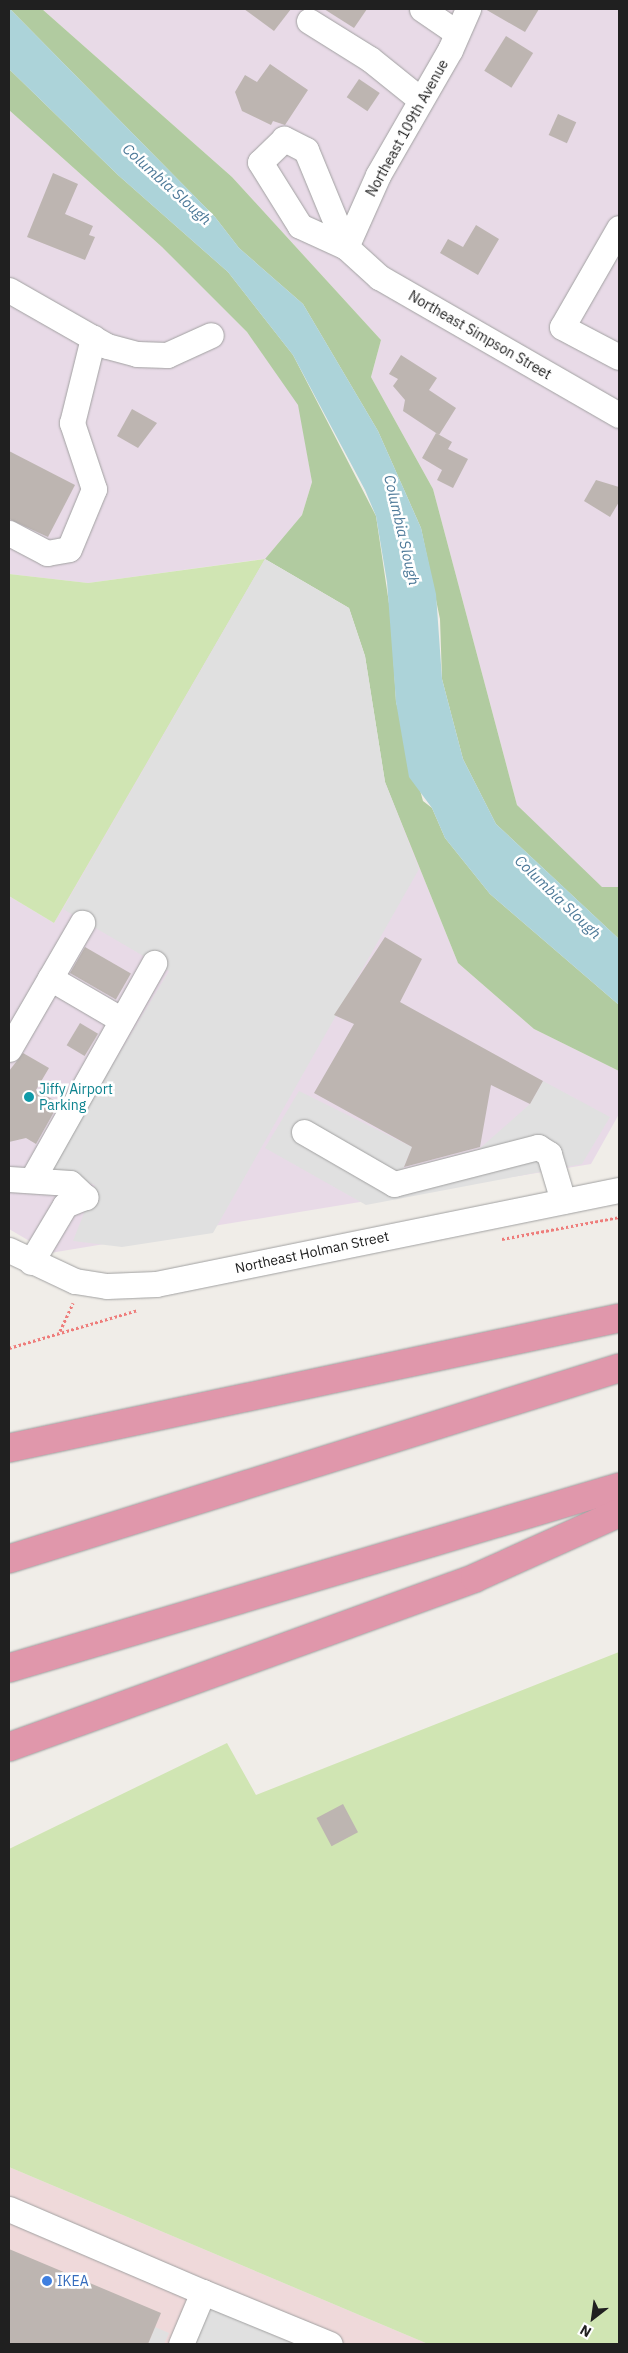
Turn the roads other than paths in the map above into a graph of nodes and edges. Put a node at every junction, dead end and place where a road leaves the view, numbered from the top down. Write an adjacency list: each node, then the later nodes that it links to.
1 (422, 9): 4 (street)
2 (468, 9): 4 (street, Northeast 109th Avenue)
3 (309, 21): 5 (street)
4 (457, 33): 5 (street, Northeast 109th Avenue)
5 (421, 100): 7 (street, Northeast 109th Avenue)
6 (619, 228): 11 (street)
7 (346, 247): 12 (street, Northeast Simpson Street)
8 (9, 290): 10 (street)
9 (211, 335): 10 (street)
10 (93, 338): 13 (street)
11 (619, 356)
12 (619, 415)
13 (9, 533)
14 (82, 923): 16 (street)
15 (154, 963): 17 (street)
16 (50, 978): 17 (street); 18 (street)
17 (122, 1020): 20 (street)
18 (9, 1049)
19 (304, 1132): 23 (street)
20 (33, 1178): 21 (street); 25 (street)
21 (9, 1179)
22 (619, 1190): 23 (street, Northeast Holman Street)
23 (563, 1201): 25 (street, Northeast Holman Street)
24 (9, 1250): 25 (street, Northeast Holman Street)
25 (31, 1262)
26 (619, 1318): 28 (highway)
27 (619, 1368): 31 (highway)
28 (9, 1448)
29 (619, 1487): 32 (highway)
30 (619, 1513): 33 (highway)
31 (9, 1559)
32 (9, 1668)
33 (9, 1747)
34 (9, 2209): 35 (street)
35 (203, 2292): 36 (street); 37 (street)
36 (181, 2344)
37 (330, 2344)

